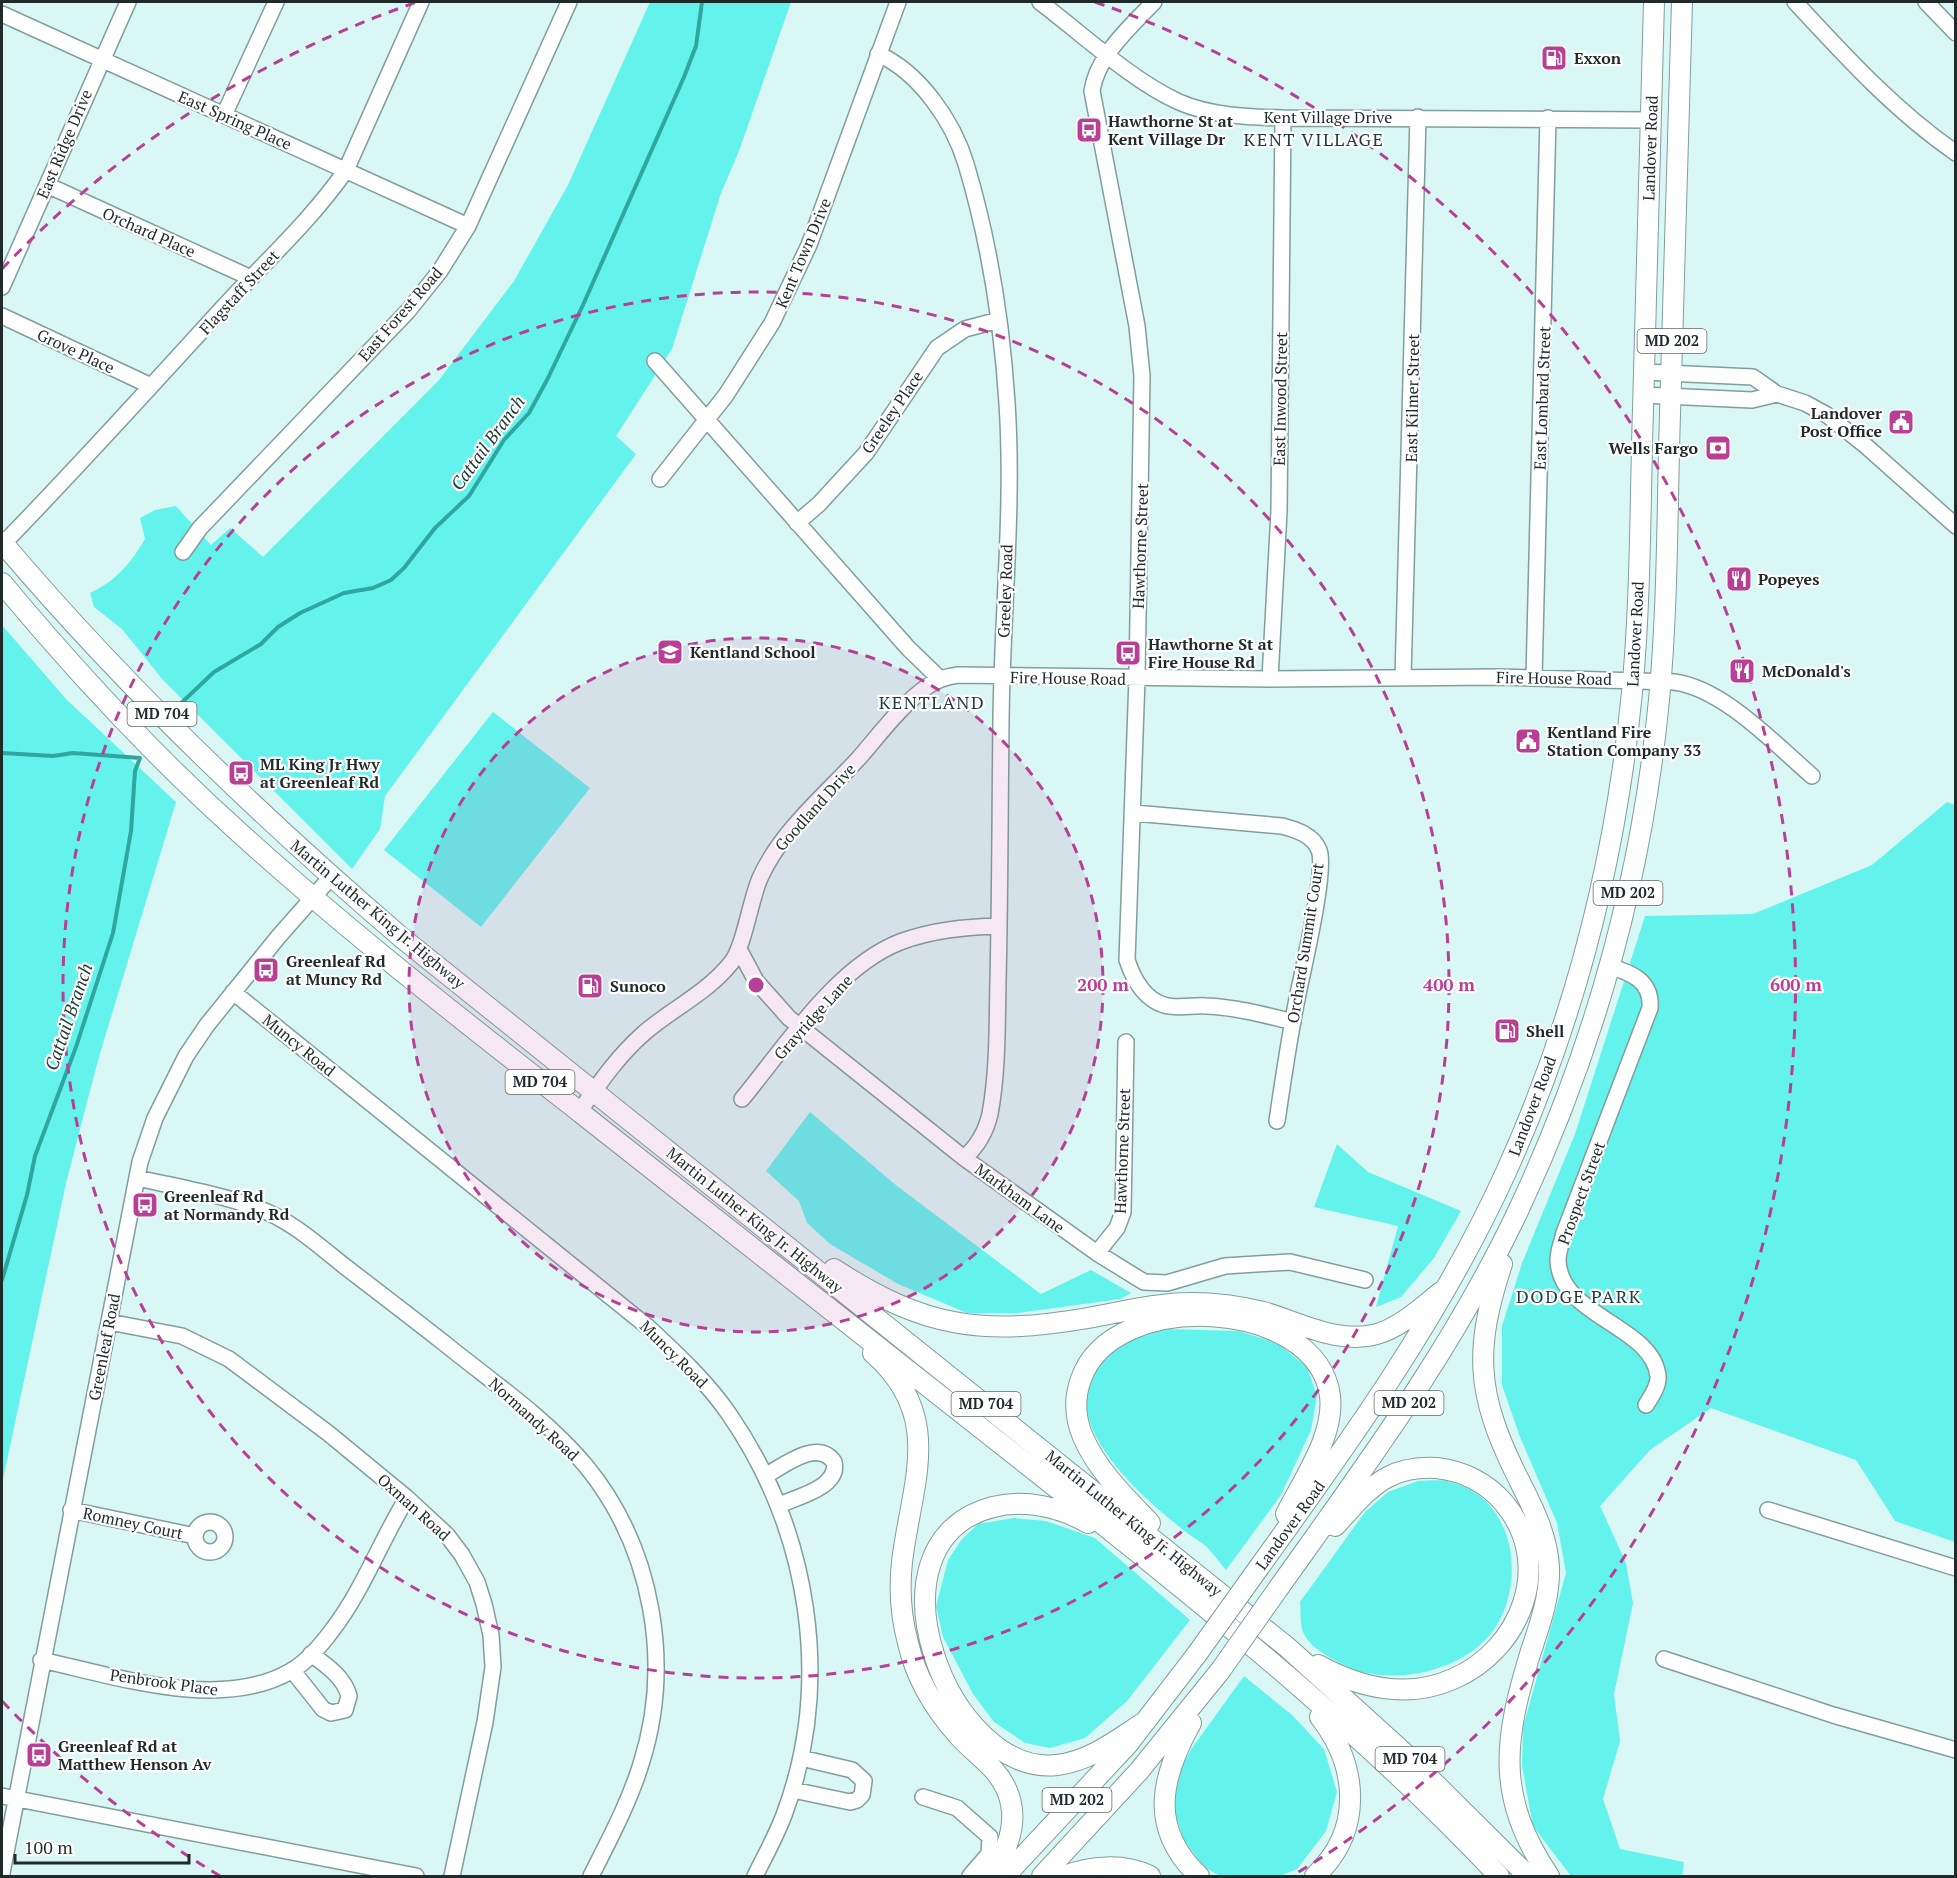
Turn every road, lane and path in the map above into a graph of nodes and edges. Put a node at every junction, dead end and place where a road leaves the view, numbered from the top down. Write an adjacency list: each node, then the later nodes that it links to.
1 (128, 2): 16 (street, East Ridge Drive)
2 (276, 2): 17 (street)
3 (421, 2): 23 (street, Flagstaff Street)
4 (569, 2): 25 (street, East Forest Road)
5 (898, 2): 14 (street, Kent Town Drive)
6 (1040, 2): 15 (street, Kent Village Drive)
7 (1154, 2): 15 (street, Hawthorne Street)
8 (1654, 2): 21 (main road, Landover Road / MD 202)
9 (1682, 2): 32 (main road, Landover Road / MD 202)
10 (1795, 2): 22 (street)
11 (1926, 2): 13 (street)
12 (2, 14): 16 (street, East Spring Place)
13 (1956, 33)
14 (878, 54): 29 (street, Greeley Road); 37 (street, Kent Town Drive)
15 (1108, 54): 19 (street, Kent Village Drive); 45 (street, Hawthorne Street)
16 (101, 59): 17 (street, East Spring Place); 24 (street, East Ridge Drive)
17 (224, 115): 23 (street, East Spring Place)
18 (1418, 117): 19 (street, Kent Village Drive); 20 (street, Kent Village Drive); 46 (street, East Kilmer Street)
19 (1283, 118): 49 (street, East Inwood Street)
20 (1548, 118): 21 (street, Kent Village Drive); 47 (street, East Lombard Street)
21 (1651, 120): 31 (main road, Landover Road / MD 202)
22 (1956, 153)
23 (346, 170): 25 (street, East Spring Place); 26 (street, Flagstaff Street)
24 (47, 185): 26 (street, Orchard Place); 27 (street, East Ridge Drive)
25 (468, 226): 42 (street, East Forest Road)
26 (251, 278): 33 (street, Flagstaff Street)
27 (2, 287)
28 (2, 316): 33 (street, Grove Place)
29 (999, 320): 39 (street, Greeley Place); 44 (street, Greeley Road)
30 (655, 361): 37 (street)
31 (1644, 372): 32 (street); 35 (main road, Landover Road / MD 202)
32 (1671, 372): 34 (street); 36 (main road, Landover Road / MD 202)
33 (151, 386): 41 (street, Flagstaff Street)
34 (1777, 394): 36 (street); 40 (street)
35 (1643, 395): 36 (street); 50 (main road, Landover Road / MD 202)
36 (1670, 396): 51 (main road, Landover Road / MD 202)
37 (705, 419): 38 (street, Kent Town Drive); 39 (street)
38 (660, 479)
39 (797, 524): 48 (street)
40 (1956, 526)
41 (2, 544): 54 (main road, Martin Luther King Jr. Highway / MD 704)
42 (183, 552)
43 (2, 583): 55 (main road, Martin Luther King Jr. Highway / MD 704)
44 (1001, 677): 45 (street, Fire House Road); 48 (street, Fire House Road); 56 (street, Greeley Road)
45 (1137, 678): 49 (street, Fire House Road); 53 (street, Hawthorne Street)
46 (1403, 678): 47 (street, Fire House Road); 49 (street, Fire House Road)
47 (1534, 678): 50 (street, Fire House Road)
48 (940, 679): 57 (street, Goodland Drive)
49 (1270, 679)
50 (1633, 680): 51 (street, Fire House Road); 58 (main road, Landover Road / MD 202)
51 (1660, 681): 52 (street, Fire House Road); 59 (main road, Landover Road / MD 202)
52 (1812, 776)
53 (1134, 813): 61 (street, Hawthorne Street); 61 (street, Orchard Summit Court)
54 (331, 877): 55 (street, Greenleaf Road); 64 (main road, Martin Luther King Jr. Highway / MD 704)
55 (313, 896): 60 (street, Greenleaf Road); 66 (main road, Martin Luther King Jr. Highway / MD 704)
56 (999, 926): 62 (street, Grayridge Lane); 68 (street, Greeley Road)
57 (740, 951): 62 (street, Markham Lane); 64 (street)
58 (1583, 959): 59 (main road); 75 (main road, Landover Road / MD 202)
59 (1609, 966): 70 (main road, Landover Road / MD 202); 77 (street, Prospect Street)
60 (233, 992): 69 (street, Greenleaf Road); 78 (street, Muncy Road)
61 (1293, 1022): 67 (street, Orchard Summit Court)
62 (801, 1027): 65 (street, Grayridge Lane); 68 (street, Markham Lane)
63 (1126, 1042): 72 (street, Hawthorne Street)
64 (594, 1091): 66 (street); 71 (main road, Martin Luther King Jr. Highway / MD 704)
65 (742, 1099)
66 (579, 1112): 73 (main road, Martin Luther King Jr. Highway / MD 704)
67 (1276, 1121)
68 (964, 1158): 72 (street, Markham Lane)
69 (137, 1178): 76 (street, Greenleaf Road); 105 (street, Normandy Road)
70 (1519, 1209): 88 (main road, Landover Road / MD 202); 117 (main road)
71 (763, 1226): 75 (main road); 87 (main road, Martin Luther King Jr. Highway / MD 704)
72 (1097, 1253): 74 (street, Markham Lane)
73 (784, 1274): 84 (main road, Martin Luther King Jr. Highway / MD 704); 108 (main road)
74 (1365, 1280)
75 (1448, 1287): 85 (main road, Landover Road / MD 202)
76 (109, 1322): 79 (street, Oxman Road); 81 (street, Greenleaf Road)
77 (1646, 1405)
78 (765, 1476): 80 (street, Muncy Road); 80 (street)
79 (406, 1498): 90 (street, Penbrook Place); 104 (street, Oxman Road)
80 (779, 1505): 98 (street, Muncy Road)
81 (71, 1510): 83 (street, Romney Court); 92 (street, Greenleaf Road)
82 (1768, 1510): 86 (street)
83 (195, 1536)
84 (1136, 1551): 95 (main road, Martin Luther King Jr. Highway / MD 704); 96 (main road)
85 (1260, 1566): 87 (main road); 96 (main road, Landover Road / MD 202, bridge)
86 (1956, 1568)
87 (1209, 1582): 89 (main road, Martin Luther King Jr. Highway / MD 704)
88 (1280, 1586): 89 (main road); 94 (main road, Landover Road / MD 202, bridge)
89 (1287, 1647): 116 (main road, Martin Luther King Jr. Highway / MD 704)
90 (311, 1654): 93 (street, Penbrook Place); 93 (street)
91 (1664, 1659): 97 (street)
92 (41, 1660): 93 (street, Penbrook Place); 100 (street, Greenleaf Road)
93 (292, 1670)
94 (1220, 1671): 110 (main road, Landover Road / MD 202); 113 (main road)
95 (1282, 1671): 114 (main road); 115 (main road, Martin Luther King Jr. Highway / MD 704)
96 (1146, 1721): 109 (main road, Landover Road / MD 202)
97 (1956, 1750)
98 (801, 1758): 99 (street, Muncy Road); 99 (street)
99 (793, 1790): 106 (street, Muncy Road)
100 (9, 1797): 102 (street, Greenleaf Road); 103 (street)
101 (922, 1797): 107 (street)
102 (2, 1873)
103 (416, 1876)
104 (452, 1876)
105 (591, 1876)
106 (755, 1876)
107 (970, 1876)
108 (990, 1876)
109 (1005, 1876)
110 (1042, 1876)
111 (1064, 1876): 112 (main road)
112 (1150, 1876)
113 (1199, 1876)
114 (1315, 1876)
115 (1499, 1876)
116 (1528, 1876)
117 (1549, 1876)

